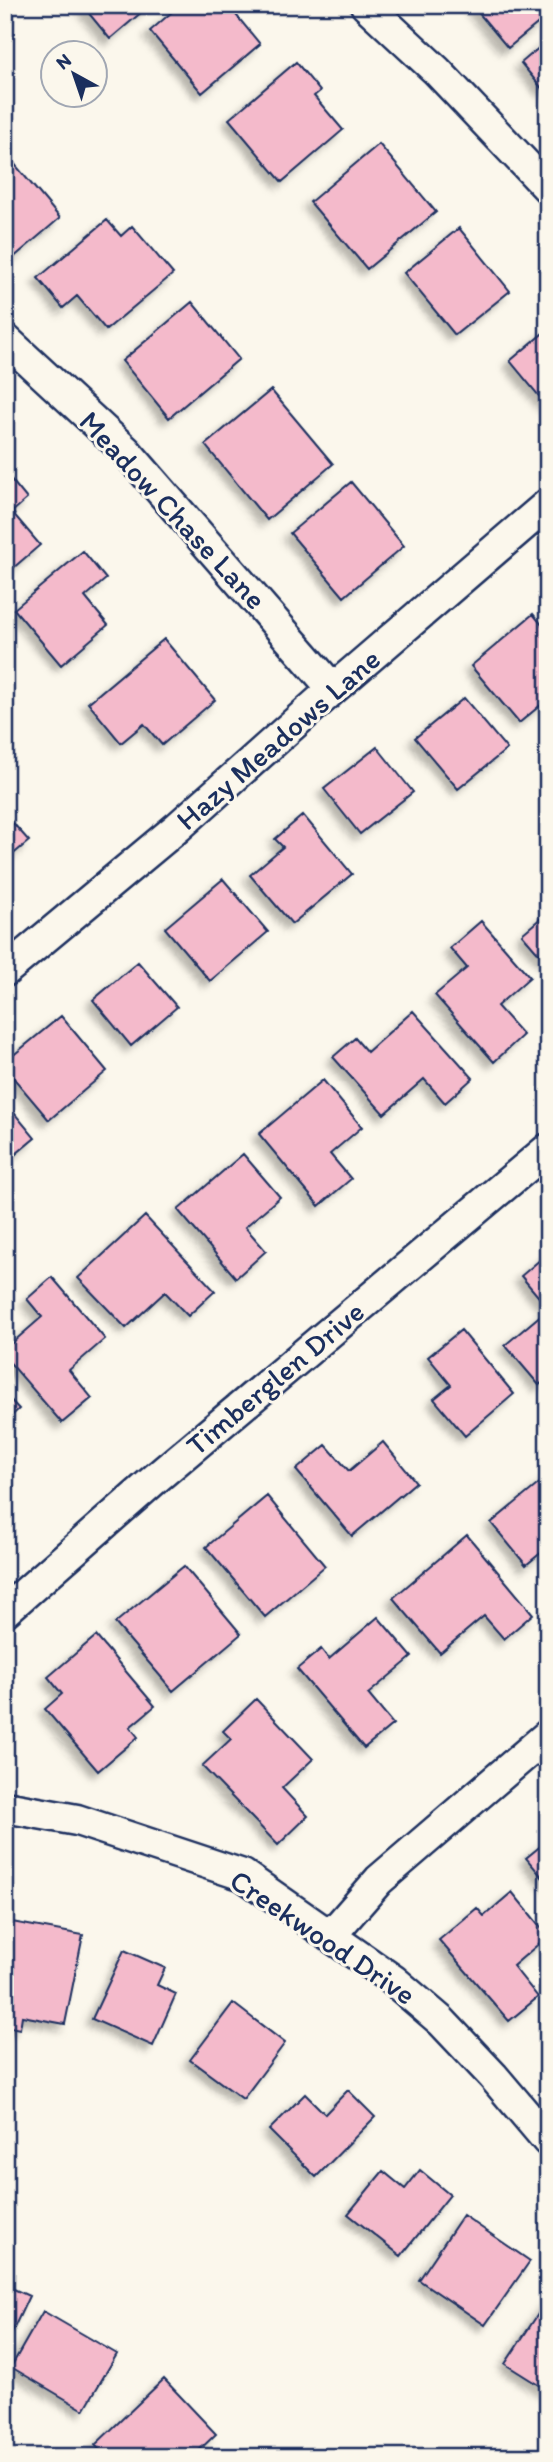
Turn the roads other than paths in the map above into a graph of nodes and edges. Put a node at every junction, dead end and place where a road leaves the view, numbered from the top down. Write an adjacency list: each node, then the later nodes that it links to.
1 (366, 5): 2 (street)
2 (548, 188)
3 (5, 339): 5 (street, Meadow Chase Lane)
4 (548, 504): 5 (street, Hazy Meadows Lane)
5 (333, 688): 6 (street, Hazy Meadows Lane)
6 (5, 971)
7 (548, 1149): 8 (street, Timberglen Drive)
8 (5, 1611)
9 (548, 1735): 11 (street)
10 (5, 1807): 11 (street, Creekwood Drive)
11 (331, 1935): 12 (street, Creekwood Drive)
12 (548, 2141)

